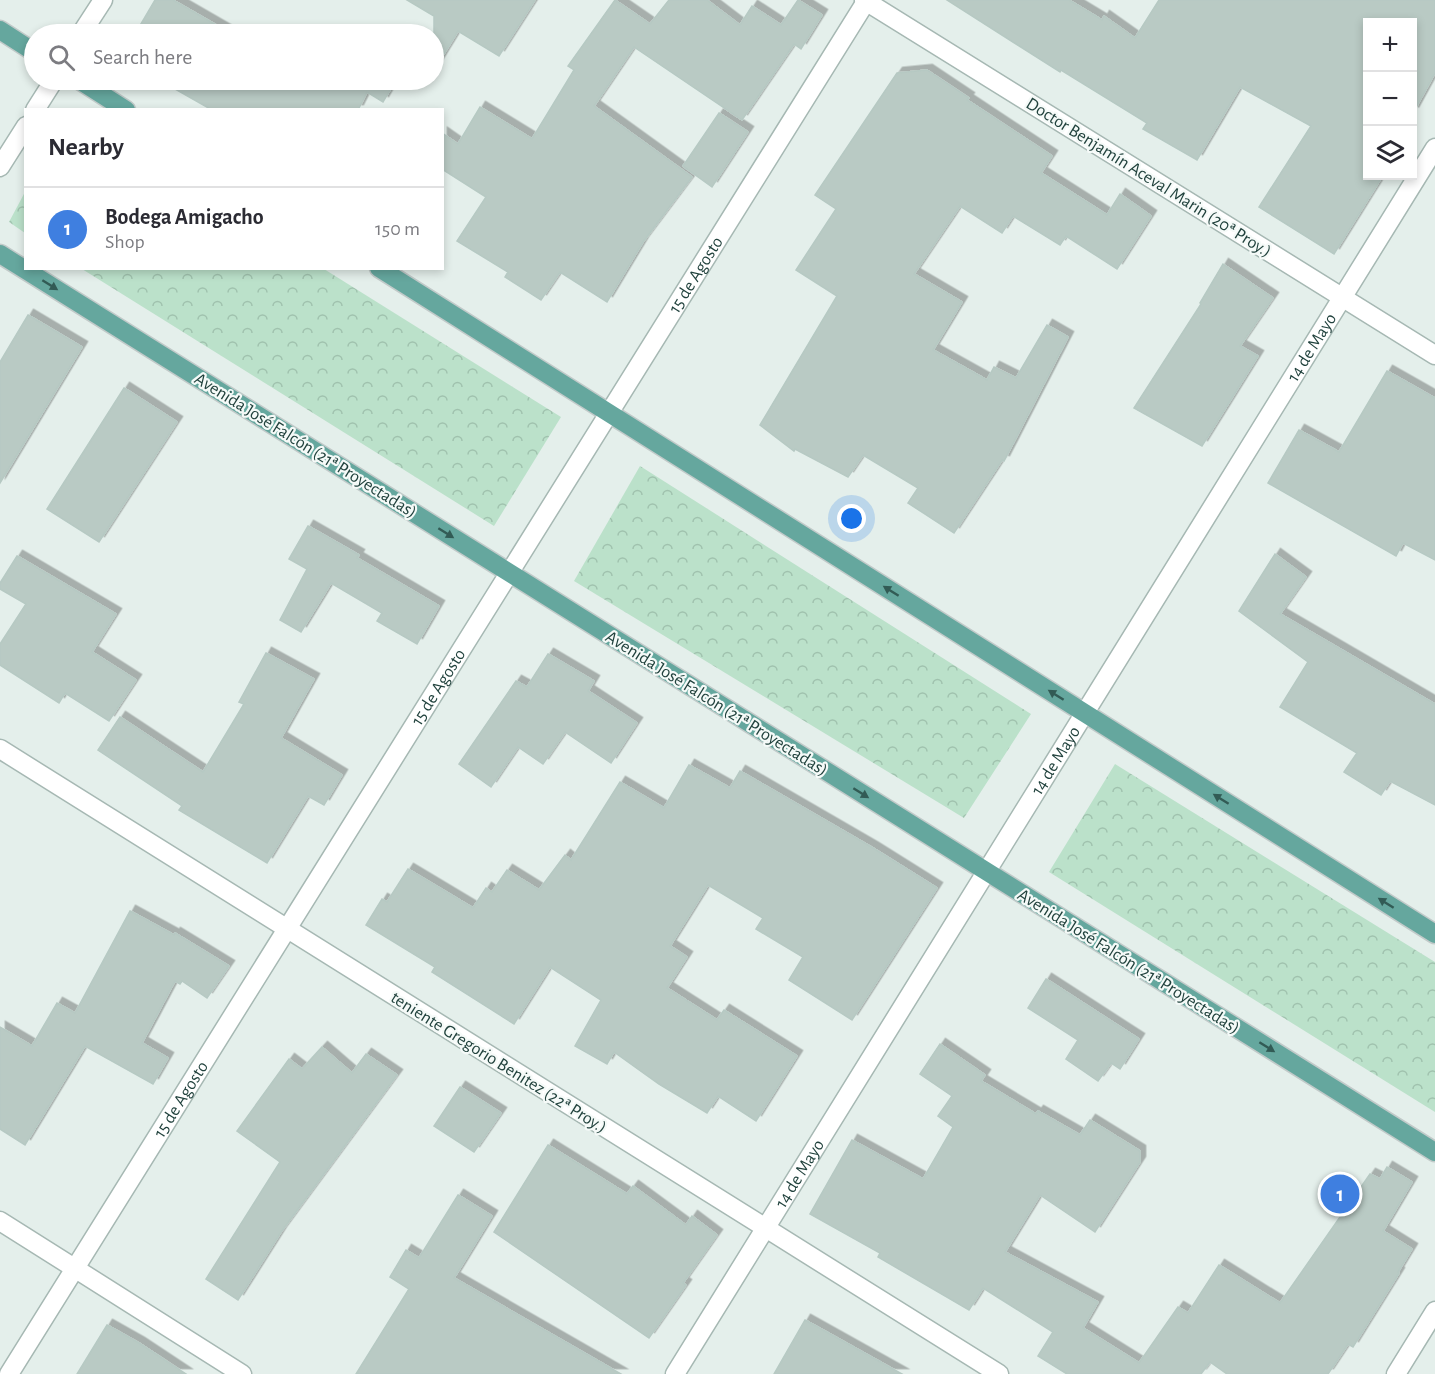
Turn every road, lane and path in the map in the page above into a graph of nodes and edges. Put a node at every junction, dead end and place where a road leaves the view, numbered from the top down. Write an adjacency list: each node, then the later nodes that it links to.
1 (103, 0): 3 (street)
2 (865, 0): 17 (street, Doctor Benjamín Aceval Marin (20ª Proy.)); 19 (street, 15 de Agosto)
3 (87, 24)
4 (0, 30): 5 (main road)
5 (24, 46)
6 (48, 90): 8 (street)
7 (95, 90): 9 (main road)
8 (36, 108)
9 (123, 108)
10 (24, 129): 12 (street)
11 (1435, 148): 17 (street, 14 de Mayo)
12 (0, 167)
13 (0, 254): 14 (main road, Avenida José Falcón (21ª Proyectadas), one-way to 14)
14 (24, 269)
15 (26, 270): 20 (main road, Avenida José Falcón (21ª Proyectadas), one-way to 20)
16 (382, 270): 19 (main road)
17 (1343, 297): 18 (street, Doctor Benjamín Aceval Marin (20ª Proy.)); 21 (street, 14 de Mayo)
18 (1435, 355)
19 (609, 413): 20 (street, 15 de Agosto); 21 (main road, one-way to 19)
20 (510, 573): 23 (main road, Avenida José Falcón (21ª Proyectadas), one-way to 23); 24 (street, 15 de Agosto)
21 (1084, 713): 23 (street, 14 de Mayo); 25 (main road, one-way to 21)
22 (0, 749): 24 (street, teniente Gregorio Benitez (22ª Proy.))
23 (986, 872): 26 (main road, Avenida José Falcón (21ª Proyectadas), one-way to 26); 28 (street, 14 de Mayo)
24 (288, 929): 28 (street, teniente Gregorio Benitez (22ª Proy.)); 29 (street, 15 de Agosto)
25 (1435, 934)
26 (1435, 1152)
27 (0, 1221): 29 (street)
28 (766, 1229): 33 (street, 14 de Mayo); 34 (street, teniente Gregorio Benitez (22ª Proy.))
29 (76, 1269): 31 (street, 15 de Agosto); 32 (street)
30 (1435, 1311): 35 (street)
31 (9, 1374)
32 (242, 1374)
33 (675, 1374)
34 (999, 1374)
35 (1396, 1374)

